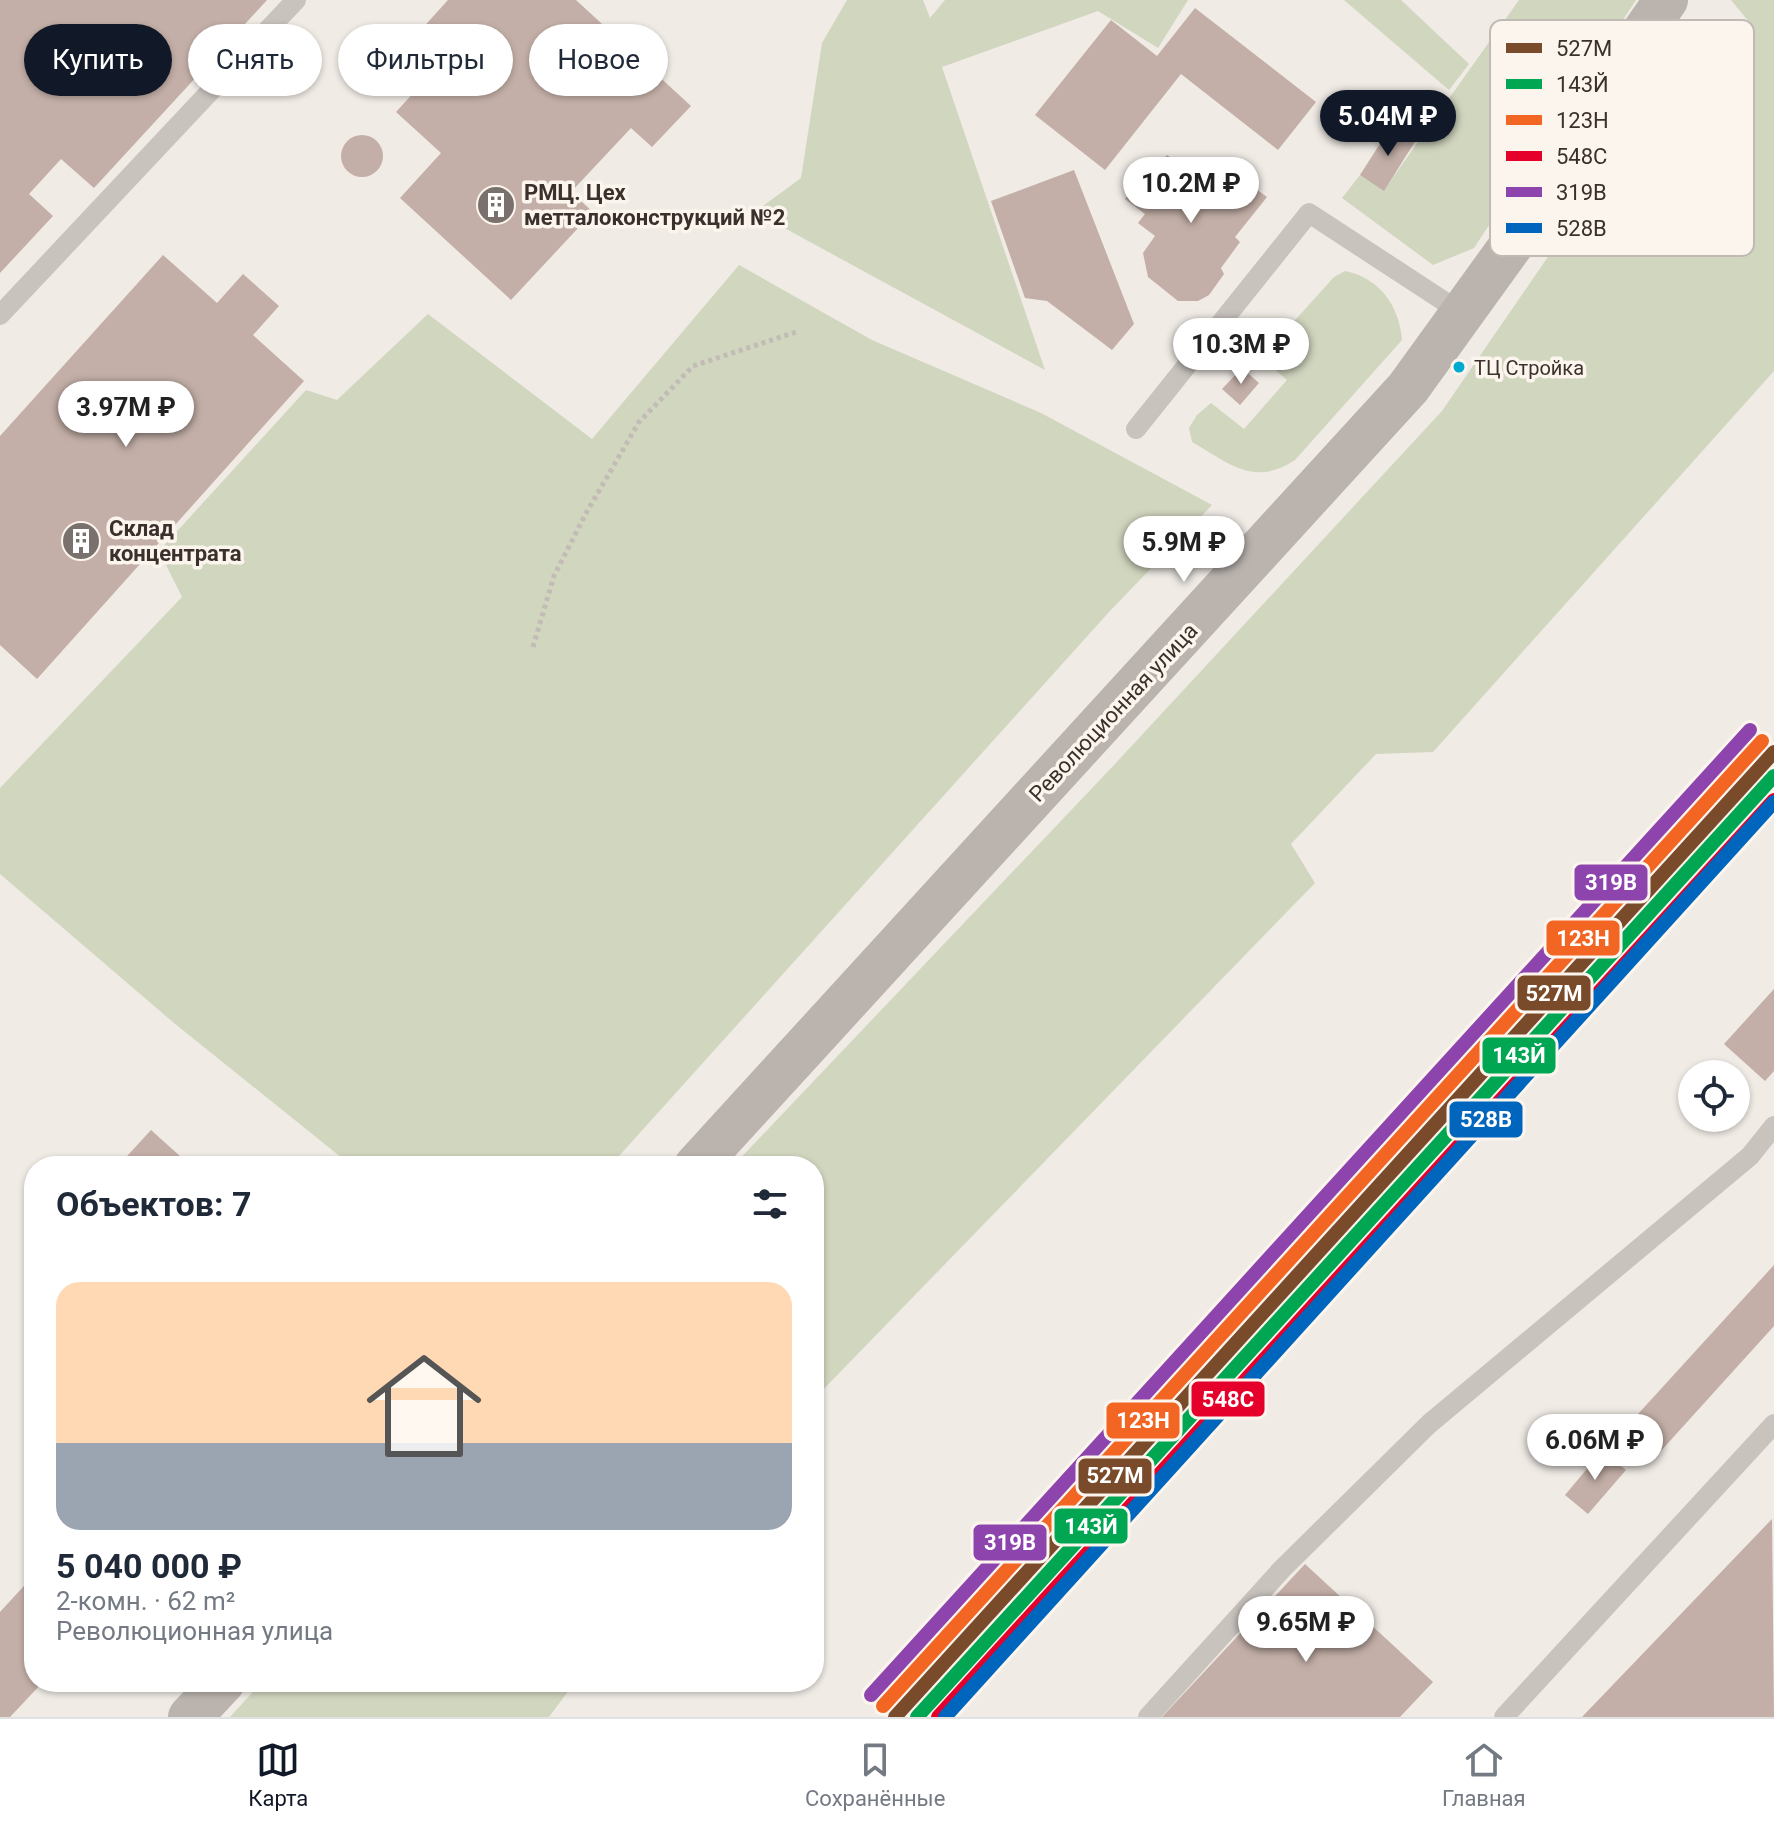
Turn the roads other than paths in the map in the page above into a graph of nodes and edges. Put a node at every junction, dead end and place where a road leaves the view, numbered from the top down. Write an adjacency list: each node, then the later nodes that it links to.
1 (296, 0): 6 (lane)
2 (1666, 0): 3 (street, Революционная улица)
3 (1652, 20)
4 (1503, 256): 5 (street, Революционная улица)
5 (1462, 313): 7 (lane); 9 (street, Революционная улица)
6 (0, 315)
7 (1136, 429)
8 (1774, 1126): 13 (lane)
9 (705, 1156)
10 (1774, 1424): 14 (lane)
11 (214, 1692): 12 (street)
12 (190, 1717)
13 (1148, 1717)
14 (1504, 1717)

